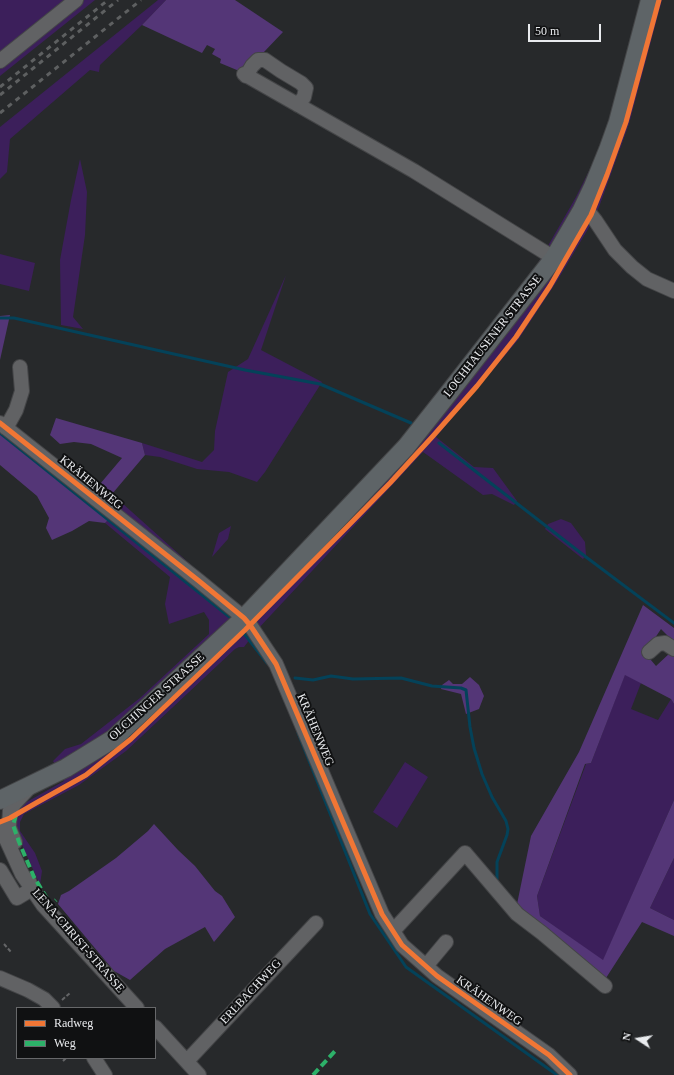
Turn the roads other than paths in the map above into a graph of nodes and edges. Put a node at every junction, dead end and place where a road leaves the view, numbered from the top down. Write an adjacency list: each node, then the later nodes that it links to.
1 (76, 0): 3 (street)
2 (650, 0): 5 (main road, LOCHHAUSENER STRASSE)
3 (0, 61)
4 (298, 105): 4 (street); 6 (street)
5 (582, 210): 6 (main road, LOCHHAUSENER STRASSE); 7 (street)
6 (554, 258): 10 (main road, LOCHHAUSENER STRASSE)
7 (674, 291)
8 (20, 367): 9 (street)
9 (3, 425): 10 (street, KRÄHENWEG)
10 (244, 618): 13 (main road, OLCHINGER STRASSE); 19 (street, KRÄHENWEG)
11 (674, 649): 12 (street)
12 (649, 652)
13 (32, 784): 14 (main road, OLCHINGER STRASSE); 17 (street)
14 (0, 800)
15 (2, 838): 17 (street, LENA-CHRIST-STRASSE)
16 (0, 870): 17 (street)
17 (32, 888): 24 (street, LENA-CHRIST-STRASSE)
18 (316, 923): 28 (street, ERLBACHWEG)
19 (393, 931): 21 (street, KRÄHENWEG); 23 (street)
20 (446, 942): 21 (street)
21 (426, 966): 31 (street, KRÄHENWEG)
22 (0, 978): 25 (street)
23 (606, 986)
24 (129, 1005)
25 (51, 1007)
26 (156, 1028): 28 (street)
27 (95, 1059): 29 (street)
28 (187, 1061): 30 (street)
29 (105, 1075)
30 (199, 1075)
31 (570, 1075)

